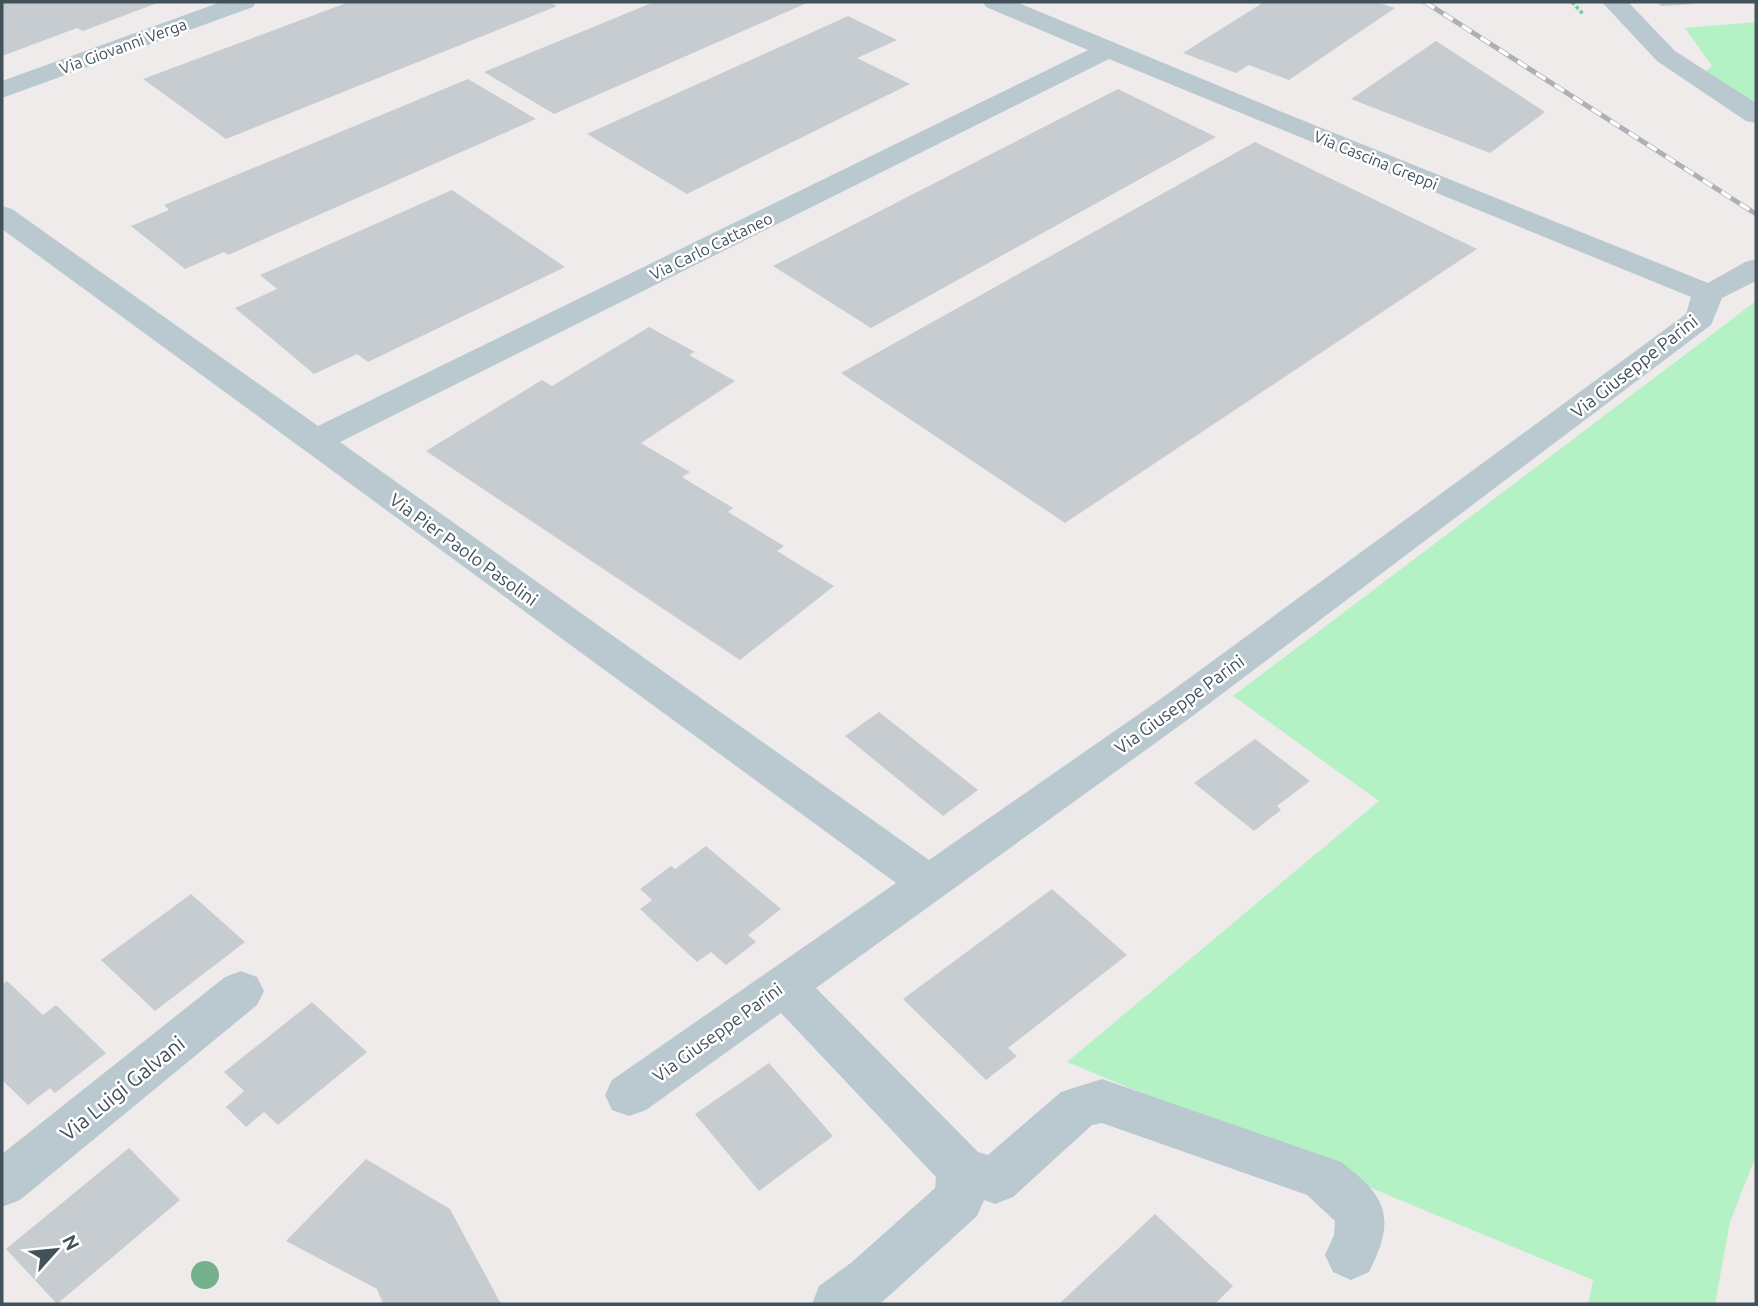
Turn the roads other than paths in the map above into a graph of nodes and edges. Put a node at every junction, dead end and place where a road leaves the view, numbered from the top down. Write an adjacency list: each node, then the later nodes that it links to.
1 (244, 2): 5 (street, Via Giovanni Verga)
2 (995, 2): 4 (street, Via Cascina Greppi)
3 (1614, 2): 6 (street)
4 (1108, 50): 9 (street, Via Cascina Greppi); 10 (street, Via Carlo Cattaneo)
5 (2, 90)
6 (1756, 115)
7 (2, 215): 10 (street, Via Pier Paolo Pasolini)
8 (1756, 268): 9 (street)
9 (1708, 292): 11 (street, Via Giuseppe Parini)
10 (314, 441): 11 (street, Via Pier Paolo Pasolini)
11 (927, 882): 12 (street, Via Giuseppe Parini)
12 (783, 985): 14 (street, Via Giuseppe Parini); 15 (street)
13 (241, 991): 16 (street, Via Luigi Galvani)
14 (629, 1095)
15 (961, 1169): 17 (street); 18 (street)
16 (2, 1184)
17 (1352, 1255)
18 (838, 1304)

